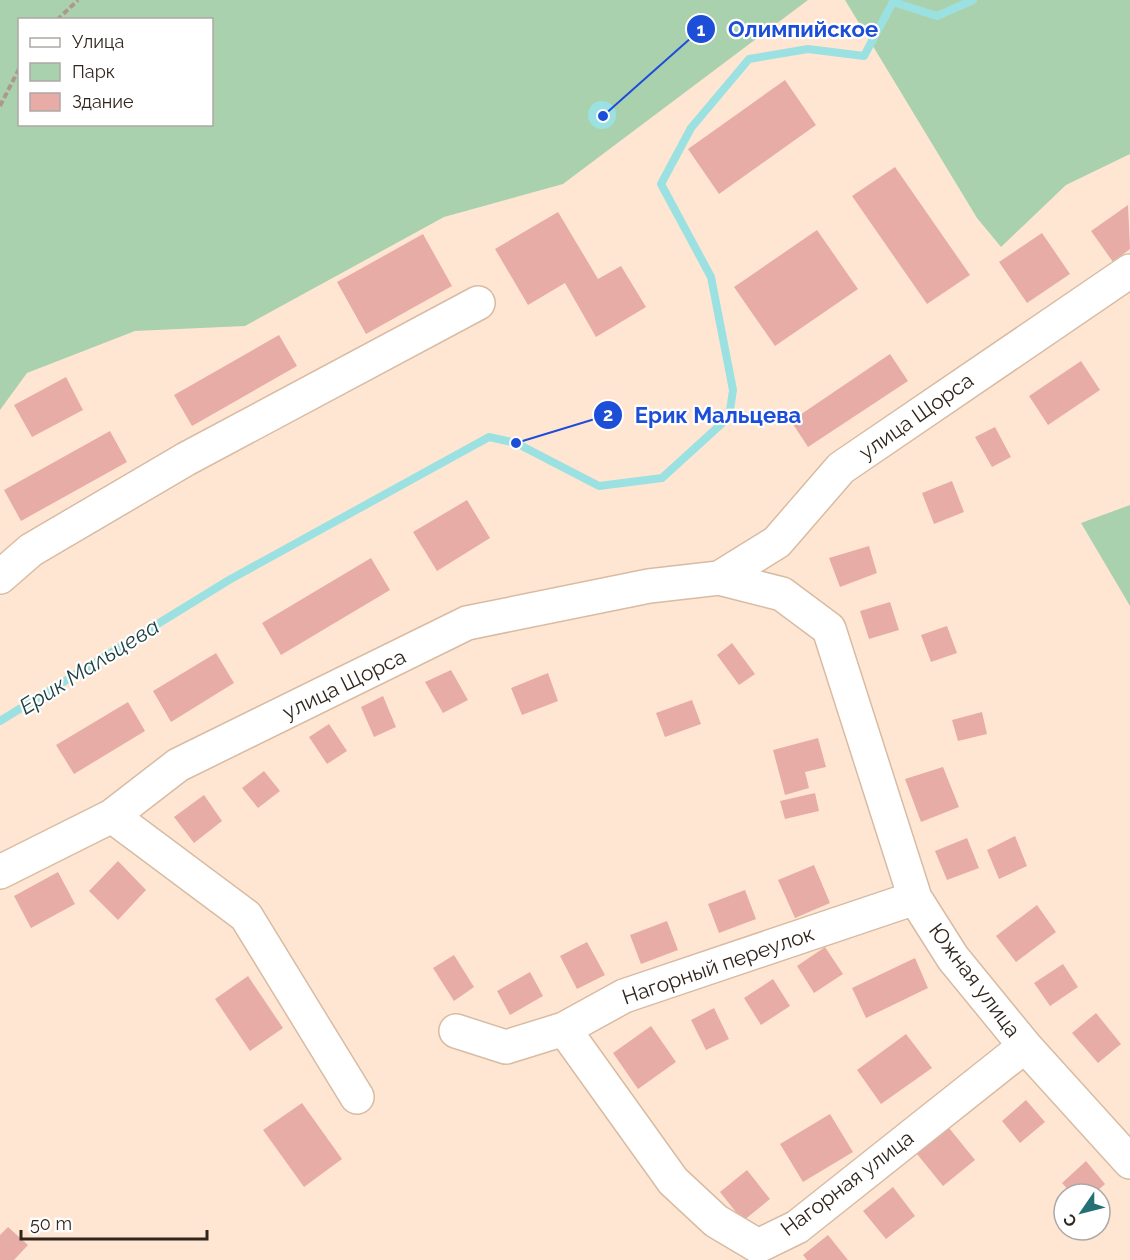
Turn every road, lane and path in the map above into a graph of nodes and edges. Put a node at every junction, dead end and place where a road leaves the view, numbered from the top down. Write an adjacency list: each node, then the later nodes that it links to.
1 (78, 0): 2 (path)
2 (59, 18)
3 (18, 71): 4 (path)
4 (0, 106)
5 (1130, 271): 8 (street, улица Щорса)
6 (478, 303): 7 (street)
7 (0, 577)
8 (719, 578): 9 (street, улица Щорса); 10 (street, улица Щорса)
9 (829, 629): 12 (street, Южная улица)
10 (112, 816): 11 (street, улица Щорса); 16 (street)
11 (0, 872)
12 (915, 897): 13 (street, Нагорный переулок); 15 (street, Южная улица)
13 (564, 1029): 14 (street, Нагорный переулок); 15 (street, Нагорная улица)
14 (456, 1030)
15 (1025, 1046): 17 (street, Южная улица)
16 (357, 1097)
17 (1130, 1162)

